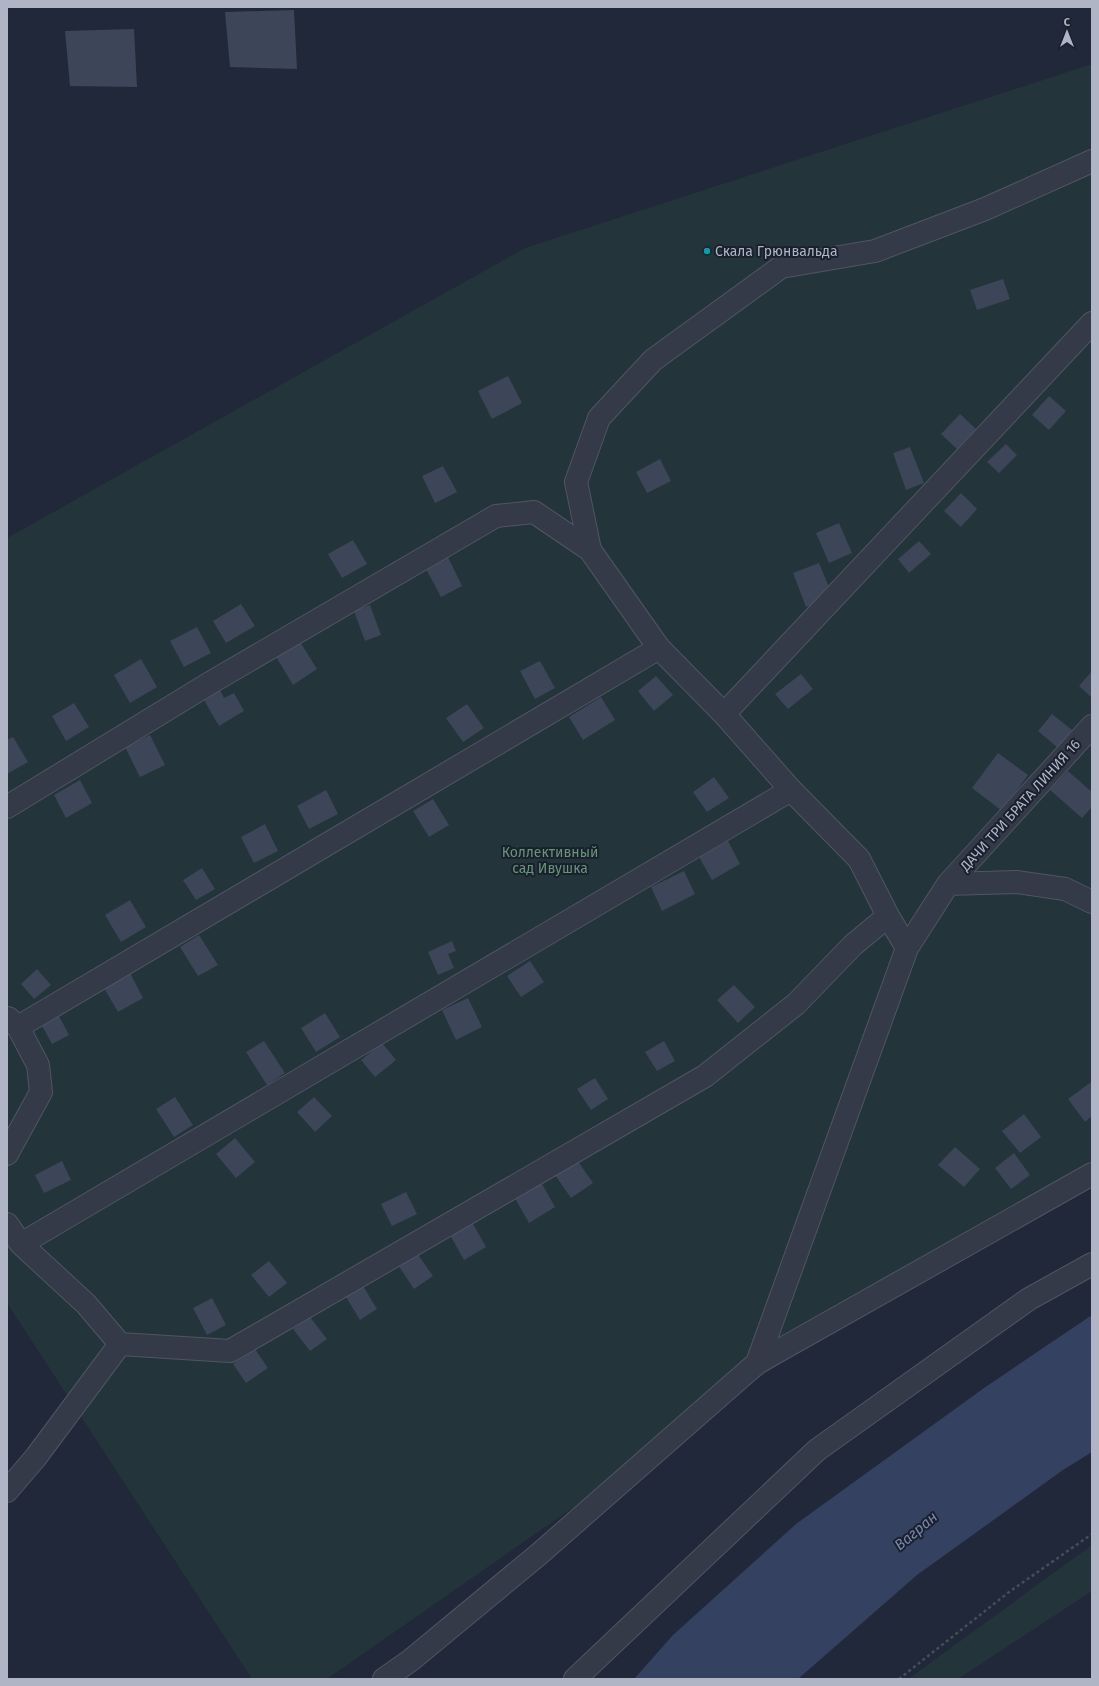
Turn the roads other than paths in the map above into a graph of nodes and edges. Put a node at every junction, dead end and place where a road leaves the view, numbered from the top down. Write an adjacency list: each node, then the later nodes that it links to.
1 (1092, 161): 3 (street)
2 (1092, 323): 5 (street)
3 (590, 550): 4 (street); 8 (street)
4 (659, 648): 5 (street); 13 (street)
5 (724, 714): 7 (street)
6 (1092, 726): 9 (street, ДАЧИ ТРИ БРАТА ЛИНИЯ 16)
7 (792, 790): 11 (street); 17 (street)
8 (7, 807)
9 (948, 884): 10 (street); 12 (street, ДАЧИ ТРИ БРАТА ЛИНИЯ 16)
10 (1092, 902)
11 (888, 916): 12 (street); 19 (street)
12 (907, 948): 20 (street, ДАЧИ ТРИ БРАТА ЛИНИЯ 16)
13 (12, 1022): 14 (street)
14 (7, 1154)
15 (1092, 1174): 20 (street)
16 (7, 1224): 17 (street)
17 (21, 1244): 19 (street)
18 (1092, 1264): 23 (street)
19 (120, 1344): 21 (street)
20 (758, 1363): 22 (street)
21 (7, 1491)
22 (384, 1679)
23 (575, 1679)

